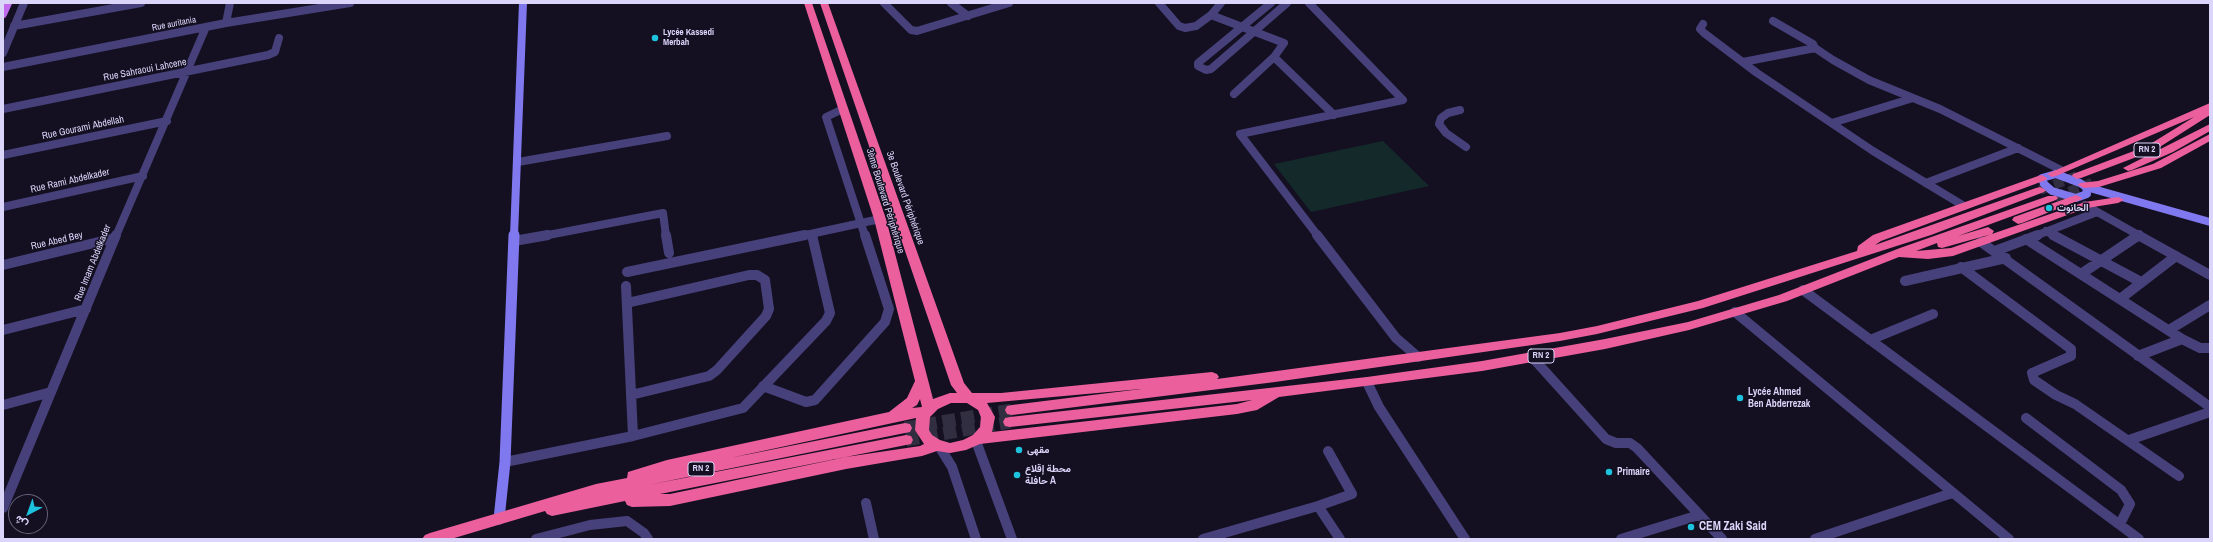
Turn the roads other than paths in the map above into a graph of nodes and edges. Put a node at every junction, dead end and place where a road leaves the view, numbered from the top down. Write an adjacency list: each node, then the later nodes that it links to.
1 (8, 3): 19 (main road)
2 (24, 3): 25 (street)
3 (141, 3): 25 (street)
4 (230, 3): 23 (street)
5 (304, 3): 18 (street)
6 (350, 3): 18 (street, Rue auritania)
7 (523, 3): 52 (street)
8 (808, 3): 40 (highway, 3ème Boulevard Périphérique)
9 (824, 3): 108 (highway, 3e Boulevard Périphérique)
10 (884, 3): 21 (street)
11 (951, 3): 21 (street)
12 (1009, 3): 21 (street)
13 (1159, 3): 20 (street)
14 (1221, 3): 20 (street)
15 (1271, 3): 26 (street)
16 (1287, 3): 28 (street)
17 (1309, 3): 43 (street)
18 (302, 10): 23 (street, Rue auritania)
19 (3, 14)
20 (1211, 15): 26 (street)
21 (968, 16)
22 (1773, 21): 30 (street)
23 (226, 23): 27 (street, Rue auritania)
24 (1703, 24): 33 (street)
25 (14, 26): 31 (street)
26 (1242, 26): 28 (street); 28 (street)
27 (206, 27): 34 (street, Rue auritania); 35 (street, Rue Imam Abdelkader)
28 (1255, 30): 32 (street)
29 (279, 38): 35 (street, Rue Sahraoui Lahcene)
30 (1815, 48): 33 (street); 37 (street)
31 (3, 53)
32 (1274, 57): 36 (street); 43 (street)
33 (1743, 62): 45 (street)
34 (3, 67)
35 (189, 71): 39 (street, Rue Sahraoui Lahcene); 44 (street, Rue Imam Abdelkader)
36 (1234, 94)
37 (1913, 98): 45 (street); 50 (street)
38 (2210, 106): 55 (highway)
39 (3, 109)
40 (843, 109): 65 (highway, 3ème Boulevard Périphérique); 67 (street)
41 (1460, 110): 49 (street)
42 (2210, 111): 54 (highway, RN 2)
43 (1334, 114): 103 (street)
44 (167, 121): 51 (street, Rue Gourami Abdellah); 53 (street, Rue Imam Abdelkader)
45 (1832, 123): 57 (street)
46 (2210, 127): 58 (highway, RN 2)
47 (667, 136): 52 (street)
48 (2210, 137): 56 (highway)
49 (1466, 147)
50 (2018, 148): 55 (street); 57 (street)
51 (3, 155)
52 (518, 162): 73 (street)
53 (143, 176): 63 (street, Rue Rami Abdelkader); 71 (street, Rue Imam Abdelkader)
54 (2077, 176)
55 (2049, 178): 58 (street); 61 (street); 62 (highway); 78 (highway, RN 2)
56 (2105, 182): 58 (highway); 59 (street)
57 (1926, 183): 62 (street)
58 (2087, 187): 59 (street); 61 (street)
59 (2114, 197): 61 (highway); 66 (street)
60 (2052, 198): 76 (highway, RN 2)
61 (2081, 202): 64 (street); 74 (highway); 76 (highway)
62 (1964, 206): 78 (highway)
63 (3, 207)
64 (2097, 212): 68 (street); 70 (street)
65 (880, 219): 67 (street); 106 (highway, 3ème Boulevard Périphérique)
66 (2210, 222)
67 (861, 224): 69 (street); 109 (street)
68 (2046, 231): 72 (street); 81 (street)
69 (812, 235): 84 (street); 109 (street)
70 (2138, 235): 79 (street); 81 (street)
71 (115, 238): 82 (street, Rue Abed Bey); 94 (street, Rue Imam Abdelkader)
72 (2026, 239): 75 (street); 85 (street)
73 (514, 241): 77 (street); 126 (street)
74 (1981, 242): 75 (street); 76 (highway)
75 (1995, 251): 80 (street)
76 (1899, 252): 90 (highway, RN 2)
77 (669, 253)
78 (1852, 256): 103 (highway, RN 2)
79 (2176, 256): 86 (street); 88 (street)
80 (2006, 258): 83 (street); 102 (street)
81 (2101, 261): 85 (street); 88 (street)
82 (3, 265)
83 (1961, 267): 87 (street); 123 (street)
84 (627, 272)
85 (2081, 274): 91 (street)
86 (2210, 275)
87 (1905, 282)
88 (2141, 282): 91 (street)
89 (626, 286): 92 (street)
90 (1803, 290): 95 (highway, RN 2); 100 (street)
91 (2120, 299): 98 (street)
92 (626, 303): 112 (street); 112 (street)
93 (2210, 305): 98 (street)
94 (86, 309): 97 (street); 111 (street, Rue Imam Abdelkader)
95 (1735, 312): 104 (highway, RN 2); 129 (street)
96 (1933, 314): 100 (street)
97 (3, 330)
98 (2170, 330): 99 (street)
99 (2182, 339): 101 (street); 102 (street)
100 (1870, 340): 136 (street)
101 (2210, 348)
102 (2138, 356): 116 (street)
103 (1418, 357): 105 (highway, RN 2)
104 (1532, 357): 107 (highway, RN 2); 134 (street)
105 (1275, 377): 110 (highway, RN 2); 113 (highway)
106 (922, 381): 117 (highway, 3ème Boulevard Périphérique); 119 (highway)
107 (1367, 382): 110 (highway, RN 2); 145 (street)
108 (958, 385): 113 (highway); 114 (highway, 3e Boulevard Périphérique)
109 (763, 386): 121 (street)
110 (1279, 391): 122 (highway)
111 (52, 392): 115 (street); 133 (street, Rue Imam Abdelkader)
112 (631, 395): 121 (street)
113 (1001, 398): 114 (highway)
114 (970, 399): 117 (highway); 122 (highway)
115 (3, 405)
116 (2210, 407)
117 (927, 410): 119 (highway); 124 (highway)
118 (2210, 412): 123 (street)
119 (890, 417): 128 (highway)
120 (2026, 418): 136 (street)
121 (634, 436): 126 (street)
122 (977, 440): 124 (highway); 142 (street)
123 (2129, 440): 127 (street)
124 (938, 445): 130 (highway); 141 (street)
125 (1328, 451): 132 (street)
126 (505, 462): 135 (street)
127 (2179, 476)
128 (596, 490): 130 (highway, RN 2); 135 (highway, RN 2)
129 (1952, 493): 148 (street); 149 (street)
130 (608, 501): 135 (highway, RN 2)
131 (866, 503): 140 (street)
132 (1318, 506): 143 (street); 144 (street)
133 (3, 508)
134 (1699, 515): 146 (street); 147 (street)
135 (499, 519): 137 (highway, RN 2)
136 (2120, 524): 150 (street)
137 (430, 539)
138 (536, 539): 139 (street)
139 (648, 539)
140 (874, 539)
141 (976, 539)
142 (1012, 539)
143 (1204, 539)
144 (1340, 539)
145 (1465, 539)
146 (1621, 539)
147 (1722, 539)
148 (1814, 539)
149 (2009, 539)
150 (2139, 539)

